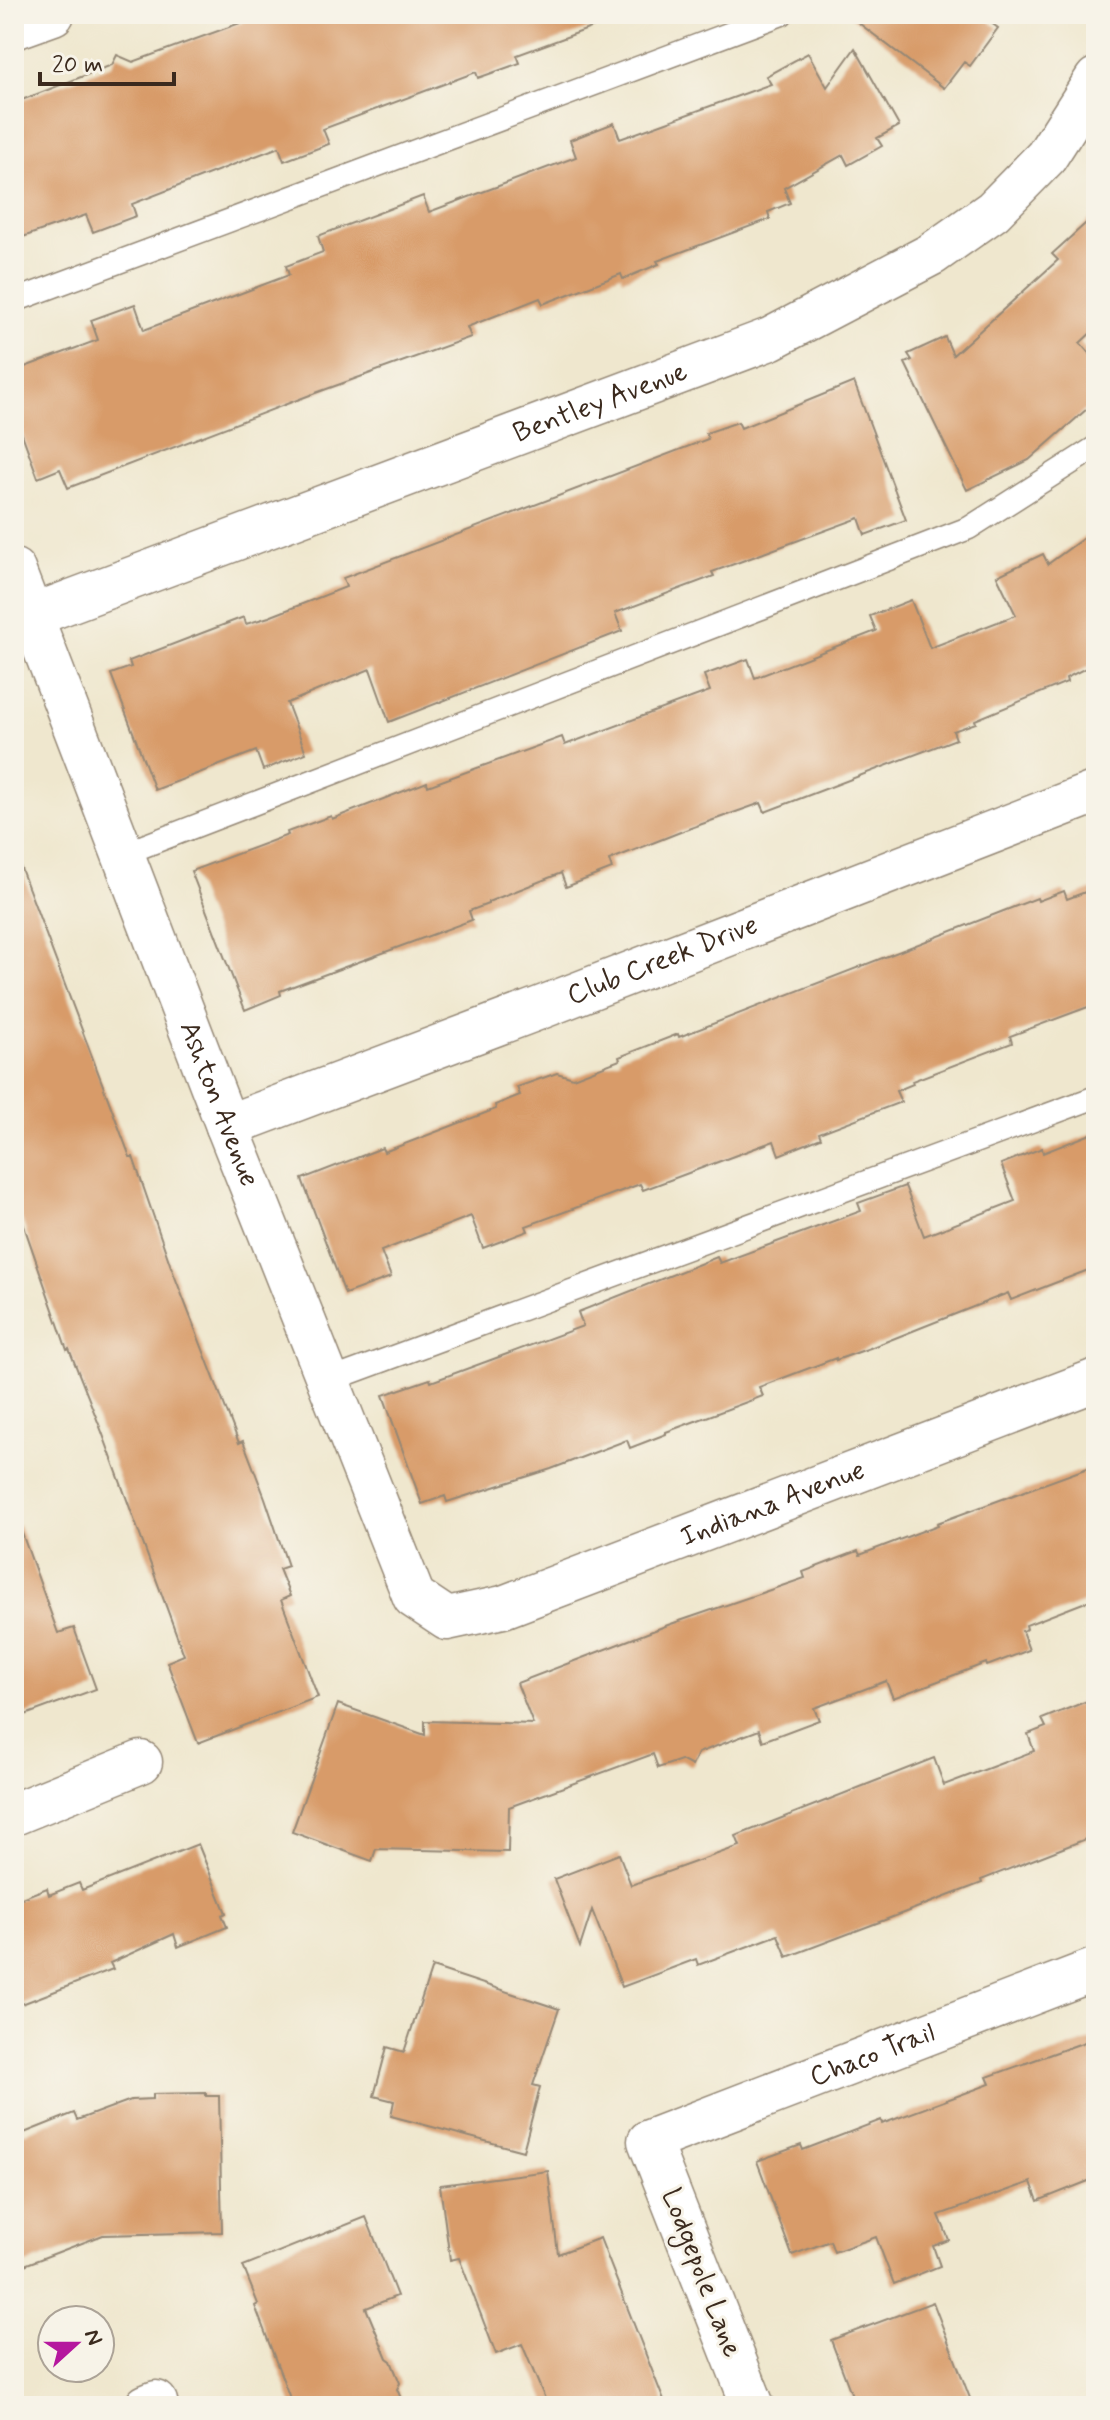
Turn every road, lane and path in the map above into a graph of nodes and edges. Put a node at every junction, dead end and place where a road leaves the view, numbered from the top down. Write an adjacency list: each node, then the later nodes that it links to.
1 (53, 14): 3 (street)
2 (782, 14): 5 (lane)
3 (14, 28)
4 (1096, 79): 8 (street, Bentley Avenue)
5 (14, 301)
6 (1096, 447): 10 (lane)
7 (14, 570): 8 (street, Ashton Avenue)
8 (31, 616): 10 (street, Ashton Avenue)
9 (1096, 792): 12 (street, Club Creek Drive)
10 (123, 854): 12 (street, Ashton Avenue)
11 (1096, 1097): 14 (lane)
12 (227, 1126): 14 (street, Ashton Avenue)
13 (1096, 1380): 15 (street, Indiana Avenue)
14 (328, 1381): 15 (street, Ashton Avenue)
15 (447, 1619)
16 (141, 1762): 17 (street)
17 (14, 1814)
18 (1096, 1969): 19 (street, Chaco Trail)
19 (649, 2141): 22 (street, Lodgepole Lane)
20 (146, 2406): 21 (street)
21 (157, 2406)
22 (753, 2406)

